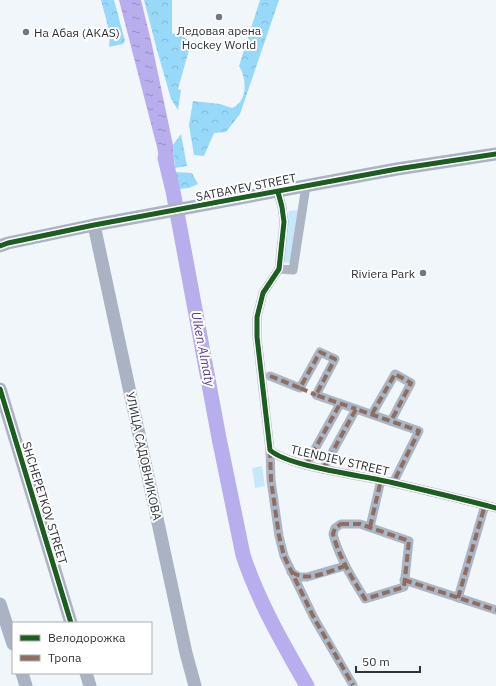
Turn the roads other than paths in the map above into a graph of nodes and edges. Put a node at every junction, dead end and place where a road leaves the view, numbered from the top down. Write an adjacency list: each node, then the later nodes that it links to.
1 (496, 154): 2 (main road, SATBAYEV STREET)
2 (306, 186): 3 (main road, SATBAYEV STREET); 6 (street)
3 (278, 192): 4 (main road, SATBAYEV STREET); 6 (street)
4 (94, 225): 5 (main road, SATBAYEV STREET); 36 (main road, УЛИЦА САДОВНИКОВА)
5 (0, 246)
6 (278, 269): 15 (street)
7 (270, 376): 8 (street)
8 (300, 388): 10 (street); 10 (street)
9 (0, 389): 29 (main road, SHCHEPETKOV STREET)
10 (316, 395): 11 (street)
11 (340, 404): 12 (street); 16 (street)
12 (356, 409): 13 (street); 17 (street)
13 (372, 414): 14 (street); 14 (street)
14 (391, 421): 19 (street)
15 (270, 450): 16 (street, TLENDIEV STREET); 24 (street)
16 (306, 465): 17 (street, TLENDIEV STREET)
17 (323, 469): 18 (street, TLENDIEV STREET)
18 (380, 480): 19 (street, TLENDIEV STREET); 22 (street)
19 (393, 482): 20 (street, TLENDIEV STREET)
20 (485, 505): 21 (street, TLENDIEV STREET); 26 (street)
21 (496, 508)
22 (370, 527): 23 (street); 25 (street)
23 (345, 566): 24 (street); 25 (street)
24 (291, 572): 33 (street)
25 (404, 580): 26 (street)
26 (458, 598): 28 (street)
27 (0, 604): 30 (main road)
28 (496, 610)
29 (71, 622)
30 (12, 641)
31 (22, 674): 34 (main road)
32 (86, 674): 35 (main road)
33 (353, 685)
34 (26, 686)
35 (90, 686)
36 (195, 686)

